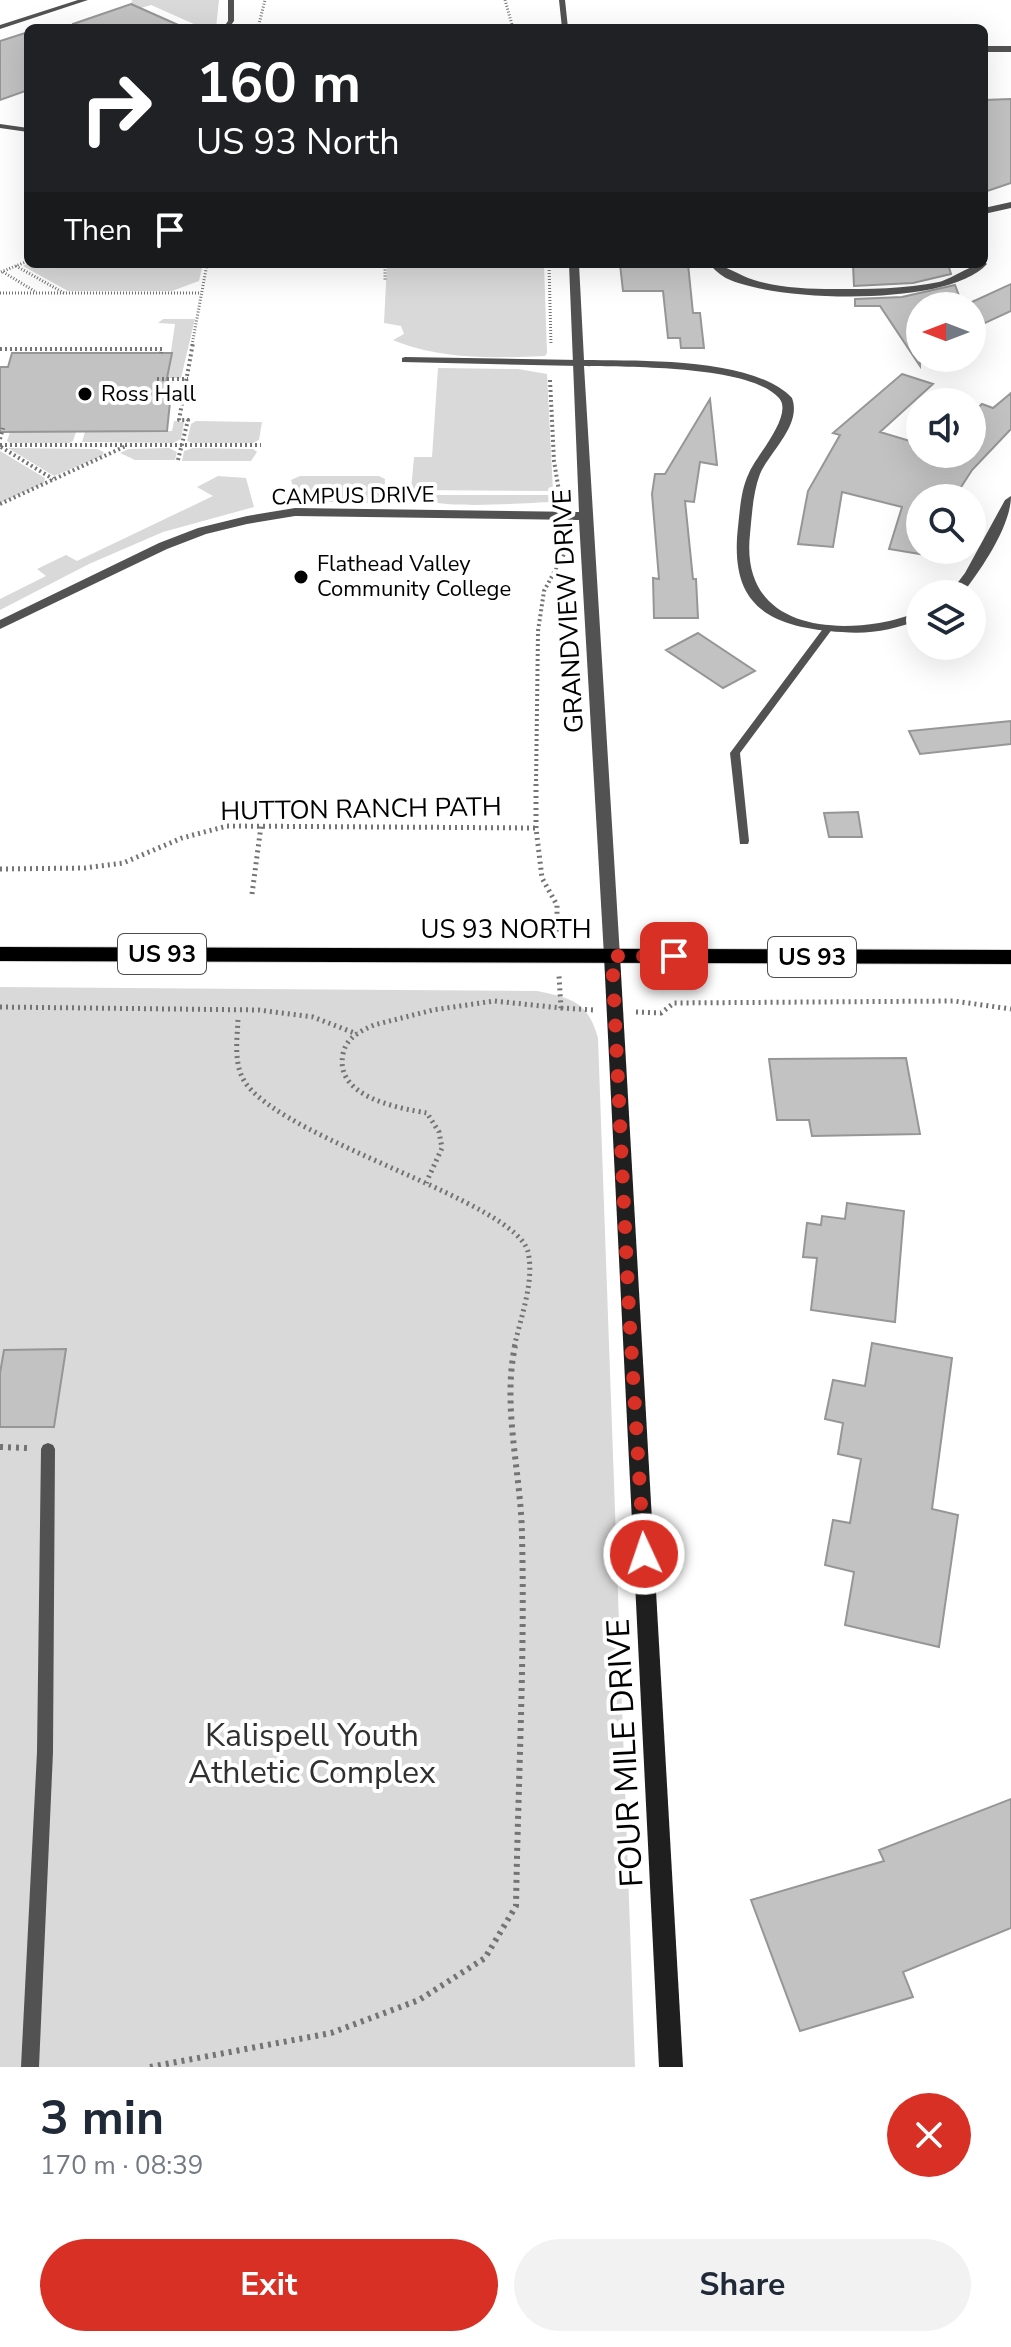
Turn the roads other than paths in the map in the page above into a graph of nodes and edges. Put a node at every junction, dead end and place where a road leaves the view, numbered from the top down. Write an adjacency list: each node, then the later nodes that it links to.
1 (85, 0): 6 (lane)
2 (231, 0): 4 (lane)
3 (562, 0): 5 (lane)
4 (229, 24)
5 (565, 24)
6 (0, 27)
7 (988, 49): 8 (street)
8 (1011, 49)
9 (0, 126): 10 (lane)
10 (24, 129)
11 (1011, 205): 12 (street)
12 (988, 210)
13 (574, 268): 17 (street, GRANDVIEW DRIVE)
14 (719, 268): 15 (street)
15 (977, 268)
16 (405, 360): 17 (lane)
17 (579, 363): 19 (street, GRANDVIEW DRIVE); 23 (street)
18 (1011, 500): 20 (street)
19 (585, 516): 22 (street, CAMPUS DRIVE); 26 (street, GRANDVIEW DRIVE)
20 (966, 580)
21 (906, 620): 23 (street)
22 (0, 625)
23 (828, 628): 24 (lane)
24 (744, 841)
25 (0, 954): 26 (main road, US 93 NORTH / US 93)
26 (612, 956): 27 (main road, US 93 NORTH / US 93); 30 (street, FOUR MILE DRIVE)
27 (1011, 957)
28 (48, 1449): 29 (lane)
29 (30, 2067)
30 (671, 2067)

